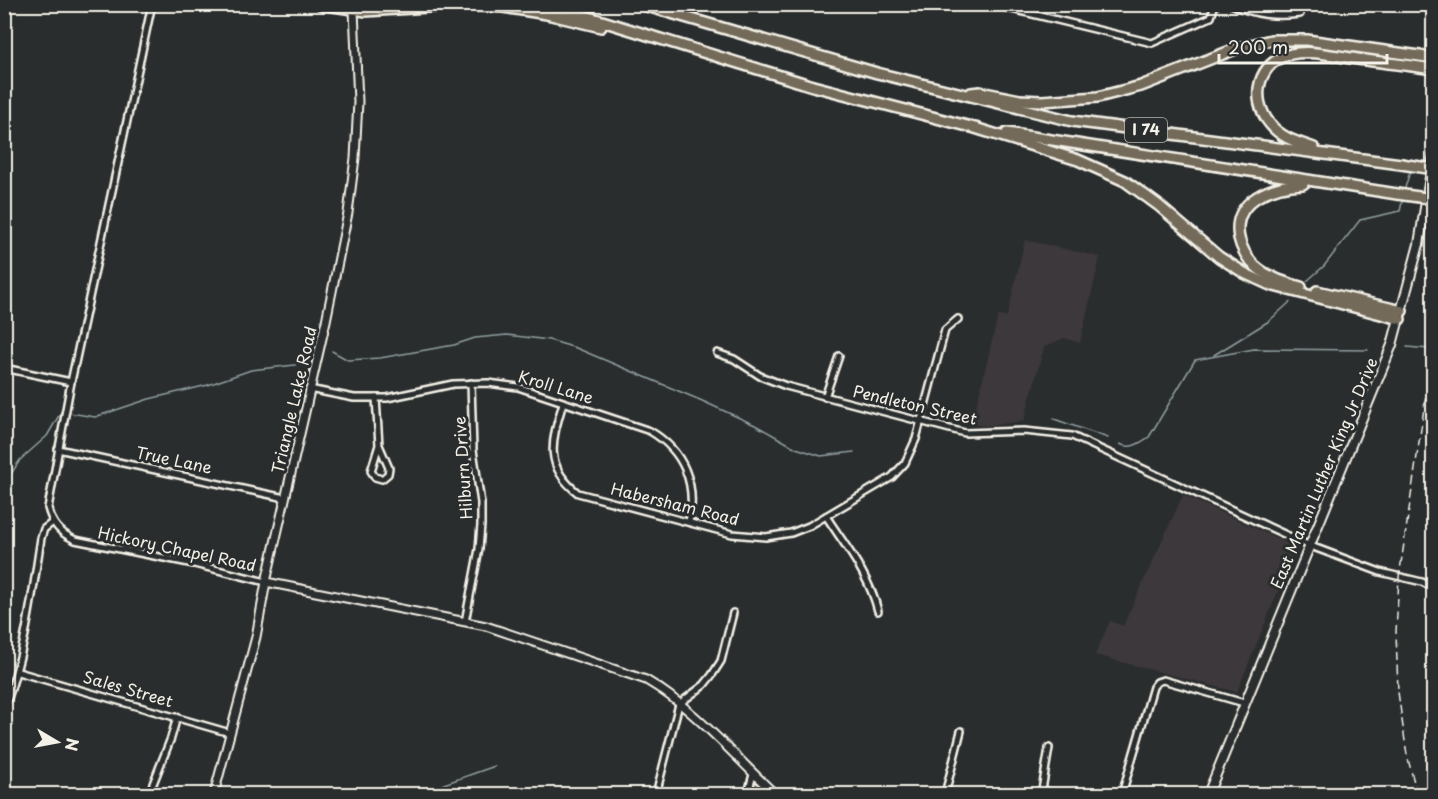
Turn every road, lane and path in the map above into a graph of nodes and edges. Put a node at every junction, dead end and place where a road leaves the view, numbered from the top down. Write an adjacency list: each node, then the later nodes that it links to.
1 (152, 4): 27 (street)
2 (320, 4): 9 (highway)
3 (547, 4): 12 (highway, I 74)
4 (640, 4): 11 (highway, I 74)
5 (663, 4): 11 (highway)
6 (991, 4): 7 (street)
7 (1215, 4)
8 (1231, 4): 10 (street)
9 (353, 8): 12 (highway); 29 (street, Triangle Lake Road)
10 (1300, 14)
11 (690, 19): 15 (highway, I 74)
12 (648, 34): 16 (highway, I 74)
13 (1434, 58): 15 (highway)
14 (1434, 69): 18 (highway)
15 (961, 94): 18 (highway, I 74)
16 (975, 128): 20 (highway, I 74); 22 (highway)
17 (1434, 153): 22 (main road, East Martin Luther King Jr Drive)
18 (1333, 154): 19 (highway, I 74, bridge)
19 (1434, 169)
20 (1330, 184): 21 (highway, I 74, bridge); 22 (highway)
21 (1434, 199)
22 (1401, 315): 40 (main road, East Martin Luther King Jr Drive)
23 (958, 319): 33 (street, Habersham Road)
24 (717, 353): 30 (street, Pendleton Street)
25 (839, 356): 30 (street)
26 (4, 368): 27 (street)
27 (72, 382): 35 (street)
28 (471, 383): 31 (street, Kroll Lane); 32 (street, Kroll Lane); 45 (street, Hilburn Drive)
29 (309, 389): 31 (street, Kroll Lane); 36 (street, Triangle Lake Road)
30 (825, 397): 33 (street, Pendleton Street)
31 (376, 398): 34 (street)
32 (563, 402): 39 (street, Kroll Lane); 39 (street, Habersham Road)
33 (920, 423): 37 (street, Habersham Road); 40 (street, Pendleton Street)
34 (379, 446): 34 (street)
35 (58, 449): 36 (street, True Lane); 38 (street)
36 (285, 498): 41 (street, Triangle Lake Road)
37 (826, 516): 39 (street, Habersham Road); 43 (street)
38 (53, 522): 41 (street, Hickory Chapel Road); 46 (street)
39 (689, 522)
40 (1308, 545): 42 (street, Pendleton Street); 47 (main road, East Martin Luther King Jr Drive)
41 (266, 582): 45 (street, Hickory Chapel Road); 52 (street, Triangle Lake Road)
42 (1434, 588)
43 (878, 611)
44 (733, 613): 48 (street)
45 (465, 622): 48 (street, Hickory Chapel Road)
46 (18, 672): 49 (street); 50 (street, Sales Street)
47 (1244, 703): 64 (street); 65 (main road, East Martin Luther King Jr Drive)
48 (679, 704): 54 (street, Hickory Chapel Road); 58 (street)
49 (4, 709)
50 (177, 717): 52 (street, Sales Street); 56 (street)
51 (961, 731): 61 (street)
52 (230, 733): 57 (street, Triangle Lake Road)
53 (1049, 748): 55 (street)
54 (753, 774): 59 (street); 60 (street, Hickory Chapel Road)
55 (1042, 790): 62 (street); 63 (street)
56 (149, 795)
57 (214, 795)
58 (657, 795)
59 (748, 795)
60 (775, 795)
61 (945, 795)
62 (1033, 795)
63 (1058, 795)
64 (1122, 795)
65 (1208, 795)

